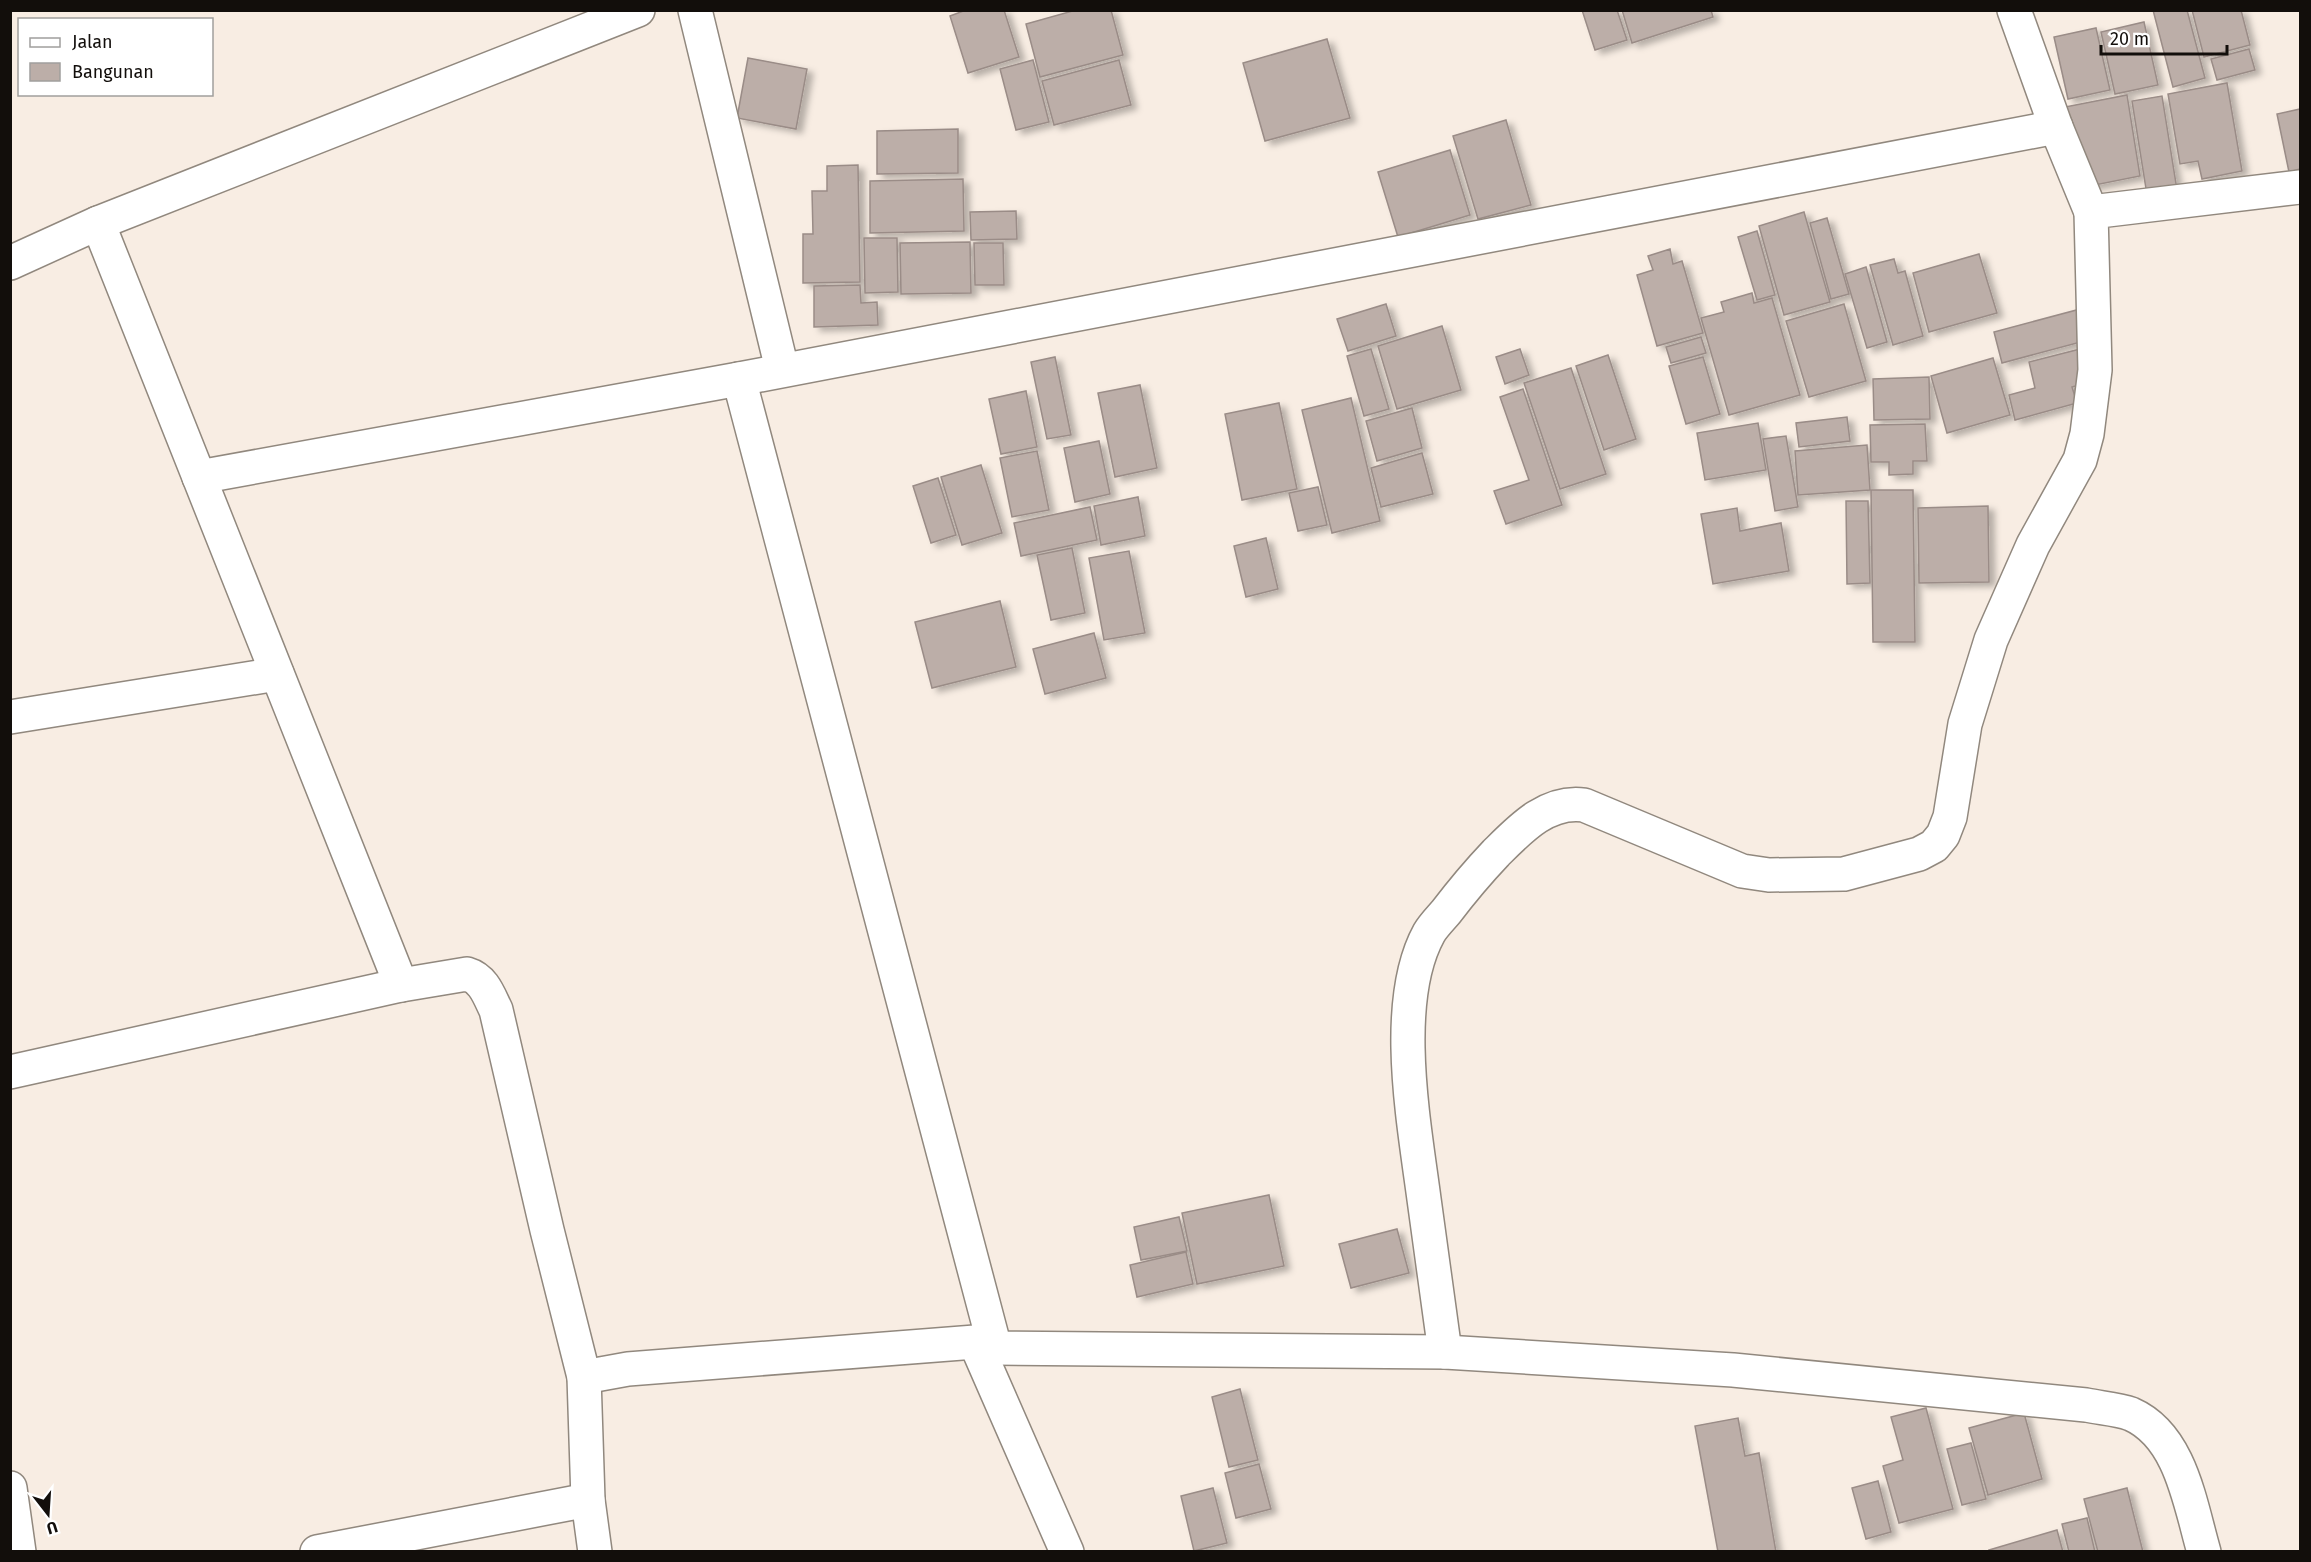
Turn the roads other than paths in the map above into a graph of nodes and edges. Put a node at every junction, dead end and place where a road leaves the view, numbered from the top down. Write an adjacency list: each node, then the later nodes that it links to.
1 (638, 10): 7 (street)
2 (695, 10): 9 (street)
3 (2014, 10): 4 (street)
4 (2056, 127): 6 (street); 9 (street)
5 (2301, 187): 6 (street)
6 (2091, 212): 17 (street)
7 (104, 239): 8 (street); 11 (street)
8 (10, 262)
9 (782, 369): 10 (street)
10 (739, 379): 11 (street); 16 (street)
11 (199, 477): 12 (street)
12 (278, 674): 13 (street); 14 (street)
13 (10, 717)
14 (401, 985): 15 (street); 18 (street)
15 (10, 1072)
16 (985, 1345): 17 (street); 18 (street); 24 (street)
17 (1445, 1352): 25 (street)
18 (584, 1377): 20 (street)
19 (10, 1488): 21 (street)
20 (588, 1500): 22 (street); 23 (street)
21 (19, 1551)
22 (316, 1551)
23 (595, 1551)
24 (1066, 1551)
25 (2204, 1551)

